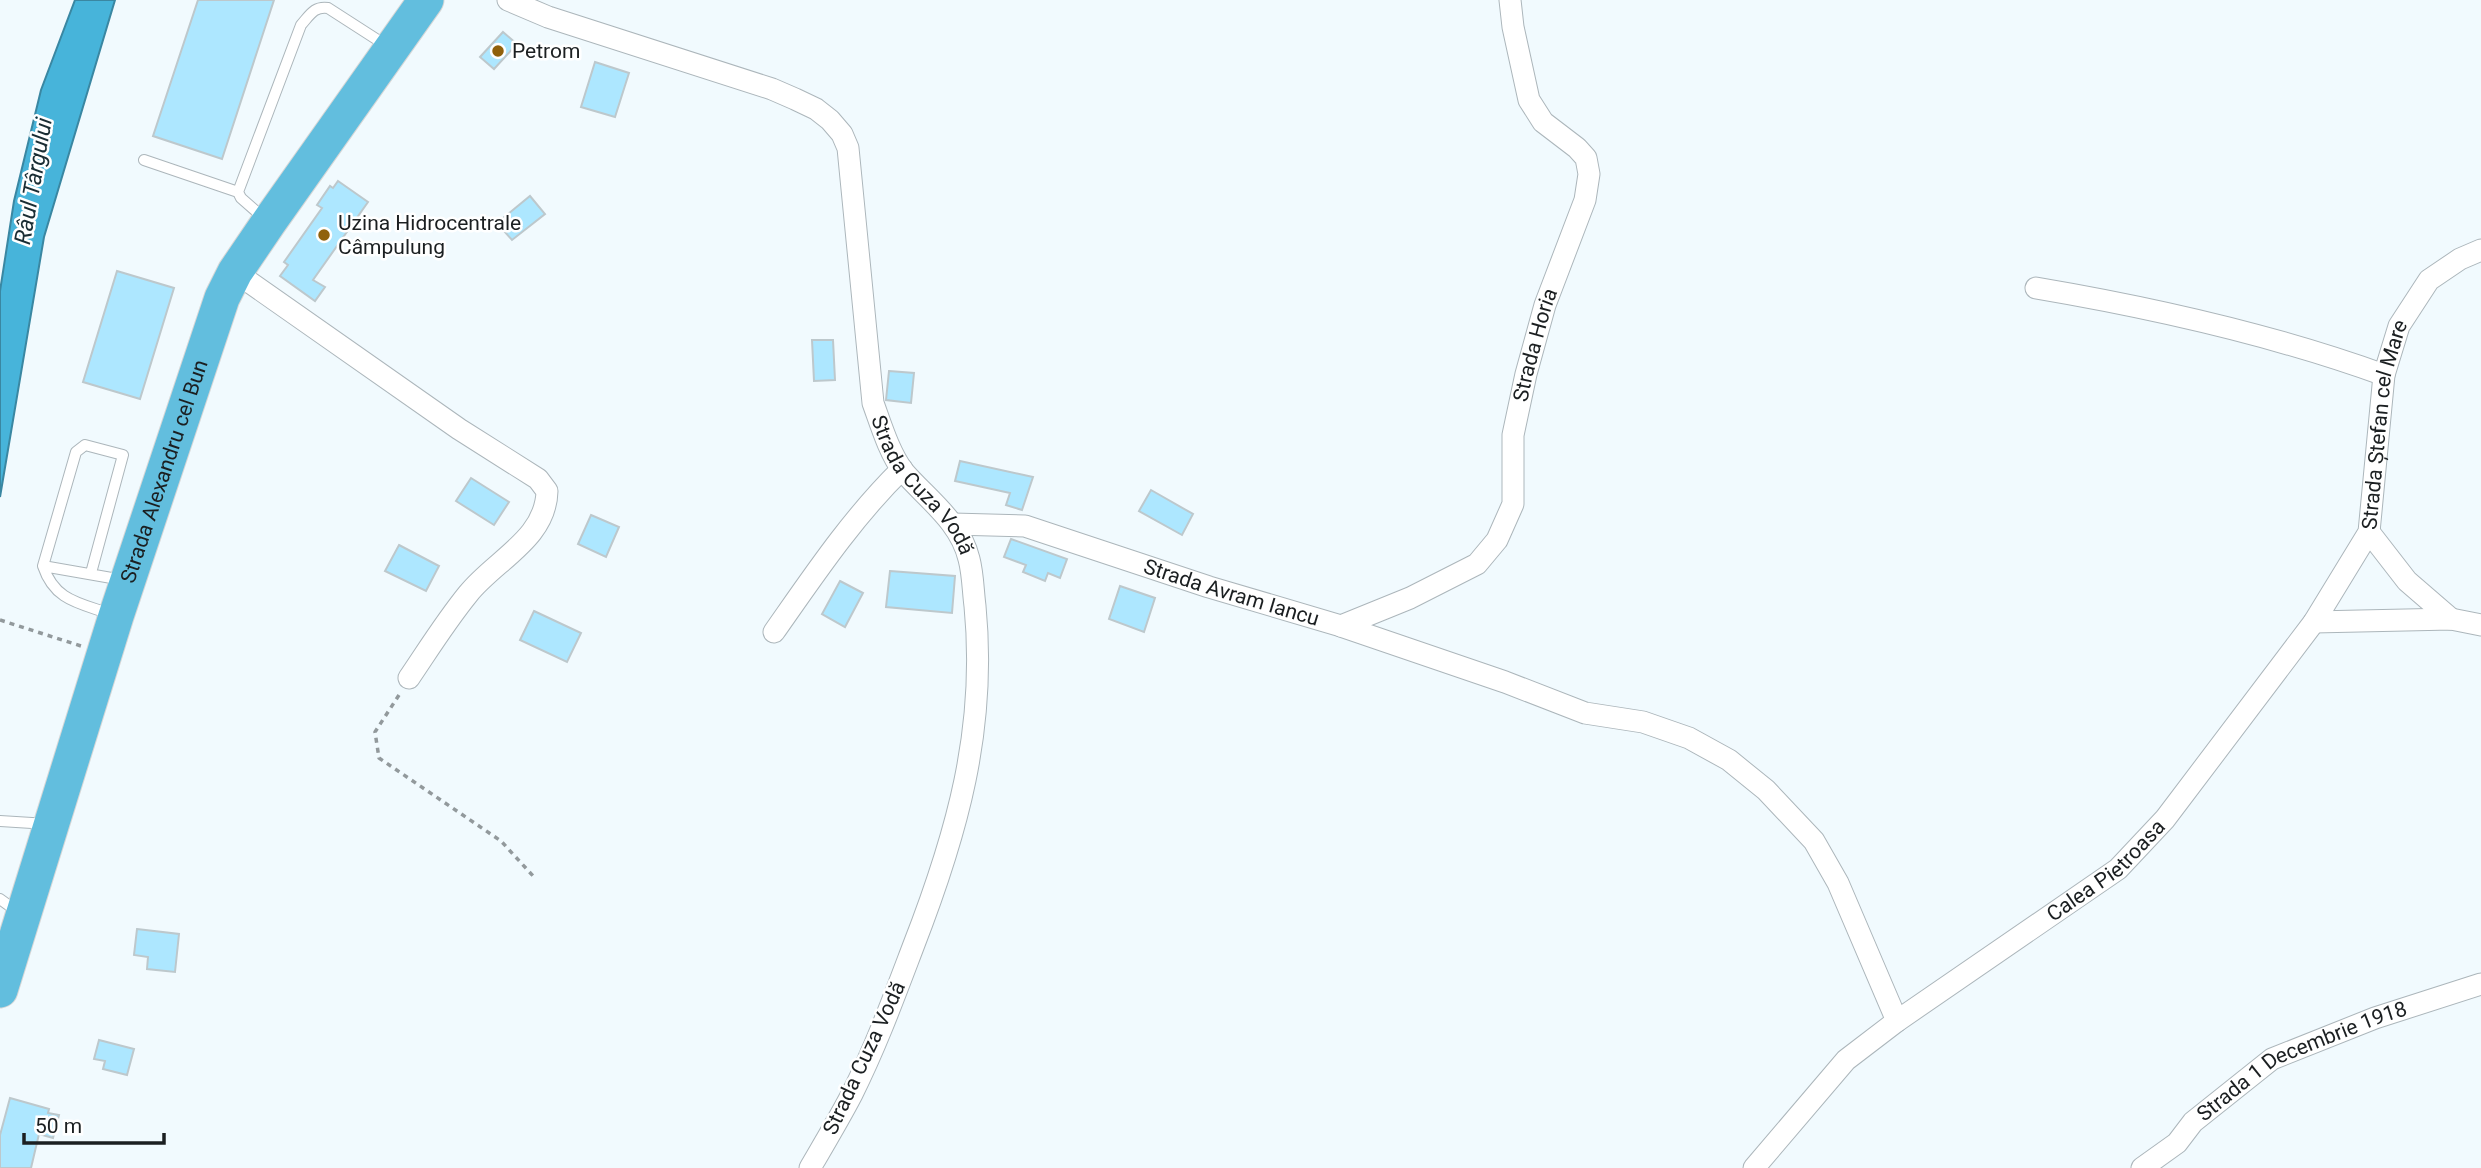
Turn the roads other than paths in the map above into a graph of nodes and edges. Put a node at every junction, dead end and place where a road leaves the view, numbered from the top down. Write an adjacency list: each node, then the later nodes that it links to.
1 (426, 0): 4 (highway, Strada Alexandru cel Bun)
2 (508, 0): 12 (street, Strada Cuza Vodă)
3 (1510, 0): 22 (street, Strada Horia)
4 (391, 48): 6 (lane); 7 (highway, Strada Alexandru cel Bun)
5 (144, 160): 6 (lane)
6 (238, 191): 7 (lane)
7 (269, 222): 9 (highway, Strada Alexandru cel Bun)
8 (2481, 250): 11 (street, Strada Ștefan cel Mare)
9 (235, 272): 17 (highway, Strada Alexandru cel Bun); 24 (street)
10 (2036, 288): 11 (street)
11 (2384, 375): 14 (street, Strada Ștefan cel Mare)
12 (902, 469): 13 (street, Strada Cuza Vodă); 23 (street)
13 (953, 524): 22 (street, Strada Avram Iancu); 32 (street, Strada Cuza Vodă)
14 (2369, 532): 19 (street); 20 (street, Strada Ștefan cel Mare)
15 (43, 566): 16 (lane); 16 (lane); 18 (lane)
16 (91, 573): 17 (lane)
17 (127, 581): 18 (highway, Strada Alexandru cel Bun)
18 (116, 616): 26 (highway, Strada Alexandru cel Bun)
19 (2451, 619): 20 (street); 21 (street)
20 (2314, 622): 30 (street, Calea Pietroasa)
21 (2481, 625)
22 (1341, 626): 30 (street, Strada Avram Iancu)
23 (774, 632)
24 (410, 678)
25 (0, 821): 26 (lane)
26 (50, 825): 27 (highway, Strada Alexandru cel Bun)
27 (12, 907): 29 (highway, Strada Alexandru cel Bun)
28 (2481, 984): 33 (street, Strada 1 Decembrie 1918)
29 (0, 990)
30 (1897, 1021): 31 (street, Calea Pietroasa)
31 (1764, 1164)
32 (810, 1168)
33 (2142, 1168)

